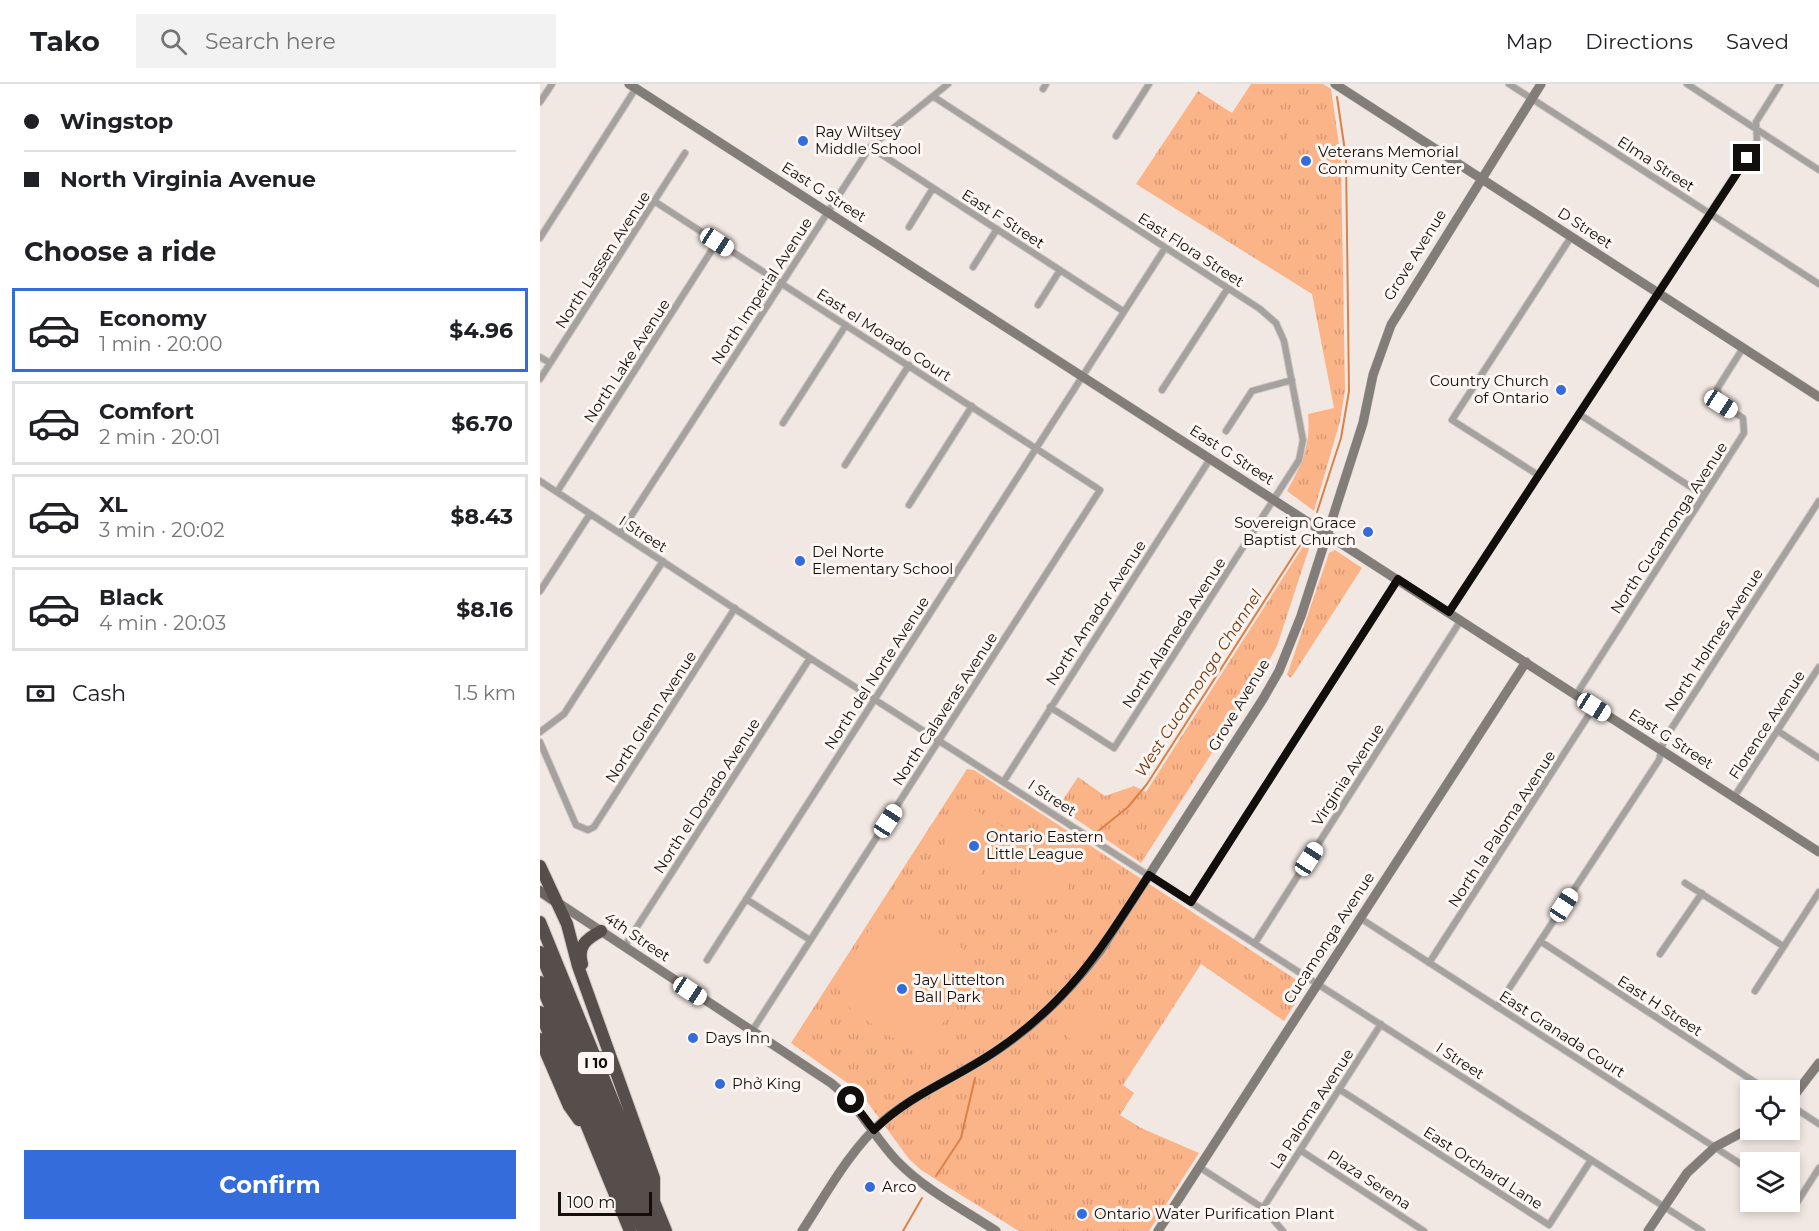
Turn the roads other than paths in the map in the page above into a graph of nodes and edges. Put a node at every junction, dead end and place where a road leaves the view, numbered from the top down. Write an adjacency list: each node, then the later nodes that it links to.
1 (552, 84): 12 (street)
2 (948, 84): 10 (street, North Imperial Avenue)
3 (1149, 84): 14 (street)
4 (1335, 84): 18 (street, D Street)
5 (1509, 84): 11 (street, Elma Street)
6 (1542, 84): 11 (street, Grove Avenue)
7 (1686, 84): 13 (street)
8 (1780, 84): 13 (street)
9 (633, 86): 21 (street, East G Street); 26 (street)
10 (934, 97): 15 (street, North Imperial Avenue); 28 (street, East Flora Street)
11 (1532, 99): 18 (street, Grove Avenue); 22 (street, Elma Street)
12 (540, 102)
13 (1756, 130): 17 (street); 22 (street)
14 (1116, 136)
15 (870, 147): 19 (street, East F Street); 21 (street, North Imperial Avenue)
16 (685, 153): 20 (street, North Lassen Avenue)
17 (1819, 170)
18 (1481, 179): 25 (street, D Street); 64 (street, Grove Avenue)
19 (933, 188): 23 (street); 24 (street, East F Street)
20 (654, 201): 27 (street, East el Morado Court); 40 (street, North Lassen Avenue)
21 (827, 212): 31 (street, North Imperial Avenue); 42 (street, East G Street)
22 (1710, 214): 32 (street, Elma Street); 34 (street)
23 (909, 227)
24 (997, 229): 29 (street); 30 (street, East F Street)
25 (1570, 237): 34 (street, D Street); 54 (street)
26 (540, 238)
27 (717, 242): 31 (street, East el Morado Court); 57 (street, North Lake Avenue)
28 (1165, 248): 33 (street, East Flora Street); 36 (street, North del Norte Avenue)
29 (973, 267)
30 (1060, 270): 35 (street); 36 (street, East F Street)
31 (781, 284): 37 (street, East el Morado Court); 63 (street, North Imperial Avenue)
32 (1819, 284)
33 (1228, 288): 44 (street, East Flora Street); 45 (street)
34 (1658, 294): 38 (street, D Street); 48 (street)
35 (1038, 305)
36 (1123, 311): 42 (street, North del Norte Avenue)
37 (846, 325): 41 (street, East el Morado Court); 49 (street)
38 (1743, 348): 46 (street, D Street); 58 (street, North Cucamonga Avenue)
39 (540, 357): 40 (street)
40 (550, 363): 43 (street, North Lassen Avenue)
41 (909, 365): 47 (street, East el Morado Court); 53 (street)
42 (1082, 376): 51 (street, North del Norte Avenue); 52 (street, East G Street)
43 (540, 379)
44 (1292, 380): 50 (street); 59 (street, East Flora Street)
45 (1162, 390)
46 (1819, 397)
47 (972, 406): 51 (street, East el Morado Court); 61 (street)
48 (1579, 414): 54 (street); 58 (street)
49 (783, 423)
50 (1226, 430)
51 (1035, 448): 56 (street, East el Morado Court); 75 (street, North del Norte Avenue)
52 (1210, 459): 59 (street, East G Street); 76 (street, North Amador Avenue)
53 (845, 465)
54 (1538, 476): 69 (street)
55 (540, 481): 57 (street, I Street)
56 (1100, 490): 80 (street, North Calaveras Avenue)
57 (557, 492): 62 (street, I Street)
58 (1703, 495): 74 (street, North Cucamonga Avenue)
59 (1274, 500): 64 (street, East G Street); 76 (street, North Alameda Avenue)
60 (1819, 501): 82 (street, North Holmes Avenue)
61 (909, 505)
62 (590, 514): 63 (street, I Street); 67 (street)
63 (620, 533): 65 (street, I Street)
64 (1327, 533): 66 (street, East G Street); 88 (street, Grove Avenue)
65 (663, 561): 68 (street, I Street); 79 (street)
66 (1398, 579): 69 (street, East G Street); 95 (street)
67 (540, 591)
68 (735, 609): 71 (street, I Street); 81 (street, North Glenn Avenue)
69 (1449, 612): 70 (street, East G Street)
70 (1461, 620): 72 (street, East G Street); 101 (street, Virginia Avenue)
71 (810, 658): 75 (street, I Street); 103 (street, North el Dorado Avenue)
72 (1526, 662): 74 (street, East G Street); 96 (street, Cucamonga Avenue)
73 (1819, 668): 78 (street, Florence Avenue)
74 (1576, 695): 77 (street, East G Street)
75 (875, 699): 80 (street, I Street); 93 (street, North del Norte Avenue)
76 (1050, 707): 84 (street, North Amador Avenue)
77 (1594, 707): 82 (street, East G Street); 107 (street, North la Paloma Avenue)
78 (1778, 731): 83 (street); 85 (street, Florence Avenue)
79 (540, 732)
80 (939, 741): 84 (street, I Street); 99 (street, North Calaveras Avenue)
81 (540, 742)
82 (1661, 750): 85 (street, East G Street); 100 (street, North Holmes Avenue)
83 (1819, 758)
84 (1004, 781): 88 (street, I Street)
85 (1734, 797): 86 (street, East G Street)
86 (1819, 852)
87 (540, 866): 94 (highway)
88 (1149, 875): 95 (street, I Street); 123 (street, Grove Avenue)
89 (1685, 883): 92 (street)
90 (540, 891): 94 (main road, 4th Street)
91 (1819, 892): 102 (street)
92 (1702, 893): 102 (street); 105 (street)
93 (746, 898): 99 (street); 106 (street, North del Norte Avenue)
94 (556, 902): 98 (street, 4th Street); 109 (highway)
95 (1191, 902): 101 (street, I Street)
96 (1360, 918): 107 (street, East Granada Court); 110 (street, Cucamonga Avenue)
97 (540, 922): 133 (highway, I 10)
98 (601, 931): 103 (street, 4th Street); 109 (highway)
99 (810, 940): 115 (street, North Calaveras Avenue)
100 (1540, 942): 112 (street, North Holmes Avenue); 118 (street, East H Street)
101 (1255, 943): 110 (street, I Street)
102 (1783, 946): 111 (street)
103 (624, 947): 115 (street, 4th Street)
104 (540, 952): 138 (highway)
105 (1660, 954)
106 (707, 960)
107 (1429, 963): 112 (street, East Granada Court)
108 (540, 982): 137 (highway)
109 (586, 982): 133 (highway)
110 (1318, 983): 114 (street, I Street); 130 (street, Cucamonga Avenue)
111 (1755, 991)
112 (1497, 1007): 126 (street, East Granada Court)
113 (540, 1012): 125 (highway, I 10)
114 (1381, 1024): 119 (street, La Paloma Avenue); 128 (street, I Street)
115 (752, 1031): 123 (street, 4th Street)
116 (540, 1039): 125 (highway)
117 (1818, 1068): 120 (street)
118 (1752, 1080)
119 (1339, 1089): 127 (street, La Paloma Avenue); 128 (street, East Orchard Lane)
120 (1800, 1089)
121 (1800, 1112): 122 (street)
122 (1819, 1124)
123 (874, 1130): 140 (street, Grove Avenue); 141 (street, 4th Street)
124 (1740, 1133): 126 (street)
125 (593, 1141): 136 (highway, I 10)
126 (1715, 1147): 129 (street, East Granada Court); 134 (street)
127 (1300, 1150): 135 (street, La Paloma Avenue); 144 (street, Plaza Serena)
128 (1591, 1160): 134 (street, I Street)
129 (1740, 1163)
130 (1199, 1167): 135 (street); 142 (street, Cucamonga Avenue)
131 (1819, 1168): 132 (street)
132 (1800, 1198)
133 (654, 1203): 139 (highway, I 10)
134 (1664, 1206): 145 (street); 146 (street, I Street)
135 (1263, 1208): 143 (street)
136 (630, 1231)
137 (643, 1231)
138 (654, 1231)
139 (666, 1231)
140 (802, 1231)
141 (996, 1231)
142 (1158, 1231)
143 (1283, 1231)
144 (1424, 1231)
145 (1648, 1231)
146 (1702, 1231)

